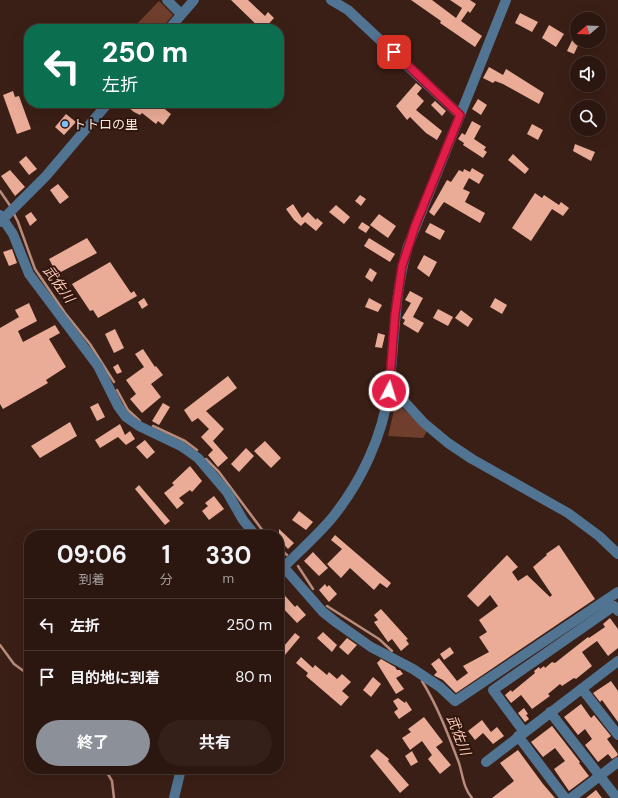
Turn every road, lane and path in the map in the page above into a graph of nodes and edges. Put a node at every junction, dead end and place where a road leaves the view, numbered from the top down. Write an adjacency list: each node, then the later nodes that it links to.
1 (167, 0): 5 (street)
2 (194, 0): 5 (street)
3 (331, 0): 8 (street)
4 (506, 0): 8 (street)
5 (181, 14): 6 (street)
6 (173, 24)
7 (104, 108): 9 (street)
8 (460, 115): 10 (street)
9 (3, 218): 11 (street)
10 (389, 391): 12 (street); 13 (street)
11 (251, 530)
12 (618, 554)
13 (284, 563)
14 (284, 571): 15 (street)
15 (618, 592)
16 (618, 611): 20 (street)
17 (616, 666): 18 (street)
18 (582, 689): 19 (street); 21 (street)
19 (550, 712): 20 (street); 25 (street)
20 (521, 734): 22 (street); 27 (street)
21 (618, 735)
22 (486, 762)
23 (618, 762): 25 (street)
24 (180, 774): 26 (street)
25 (600, 776): 28 (street); 29 (street)
26 (174, 798)
27 (565, 798)
28 (571, 798)
29 (617, 798)

